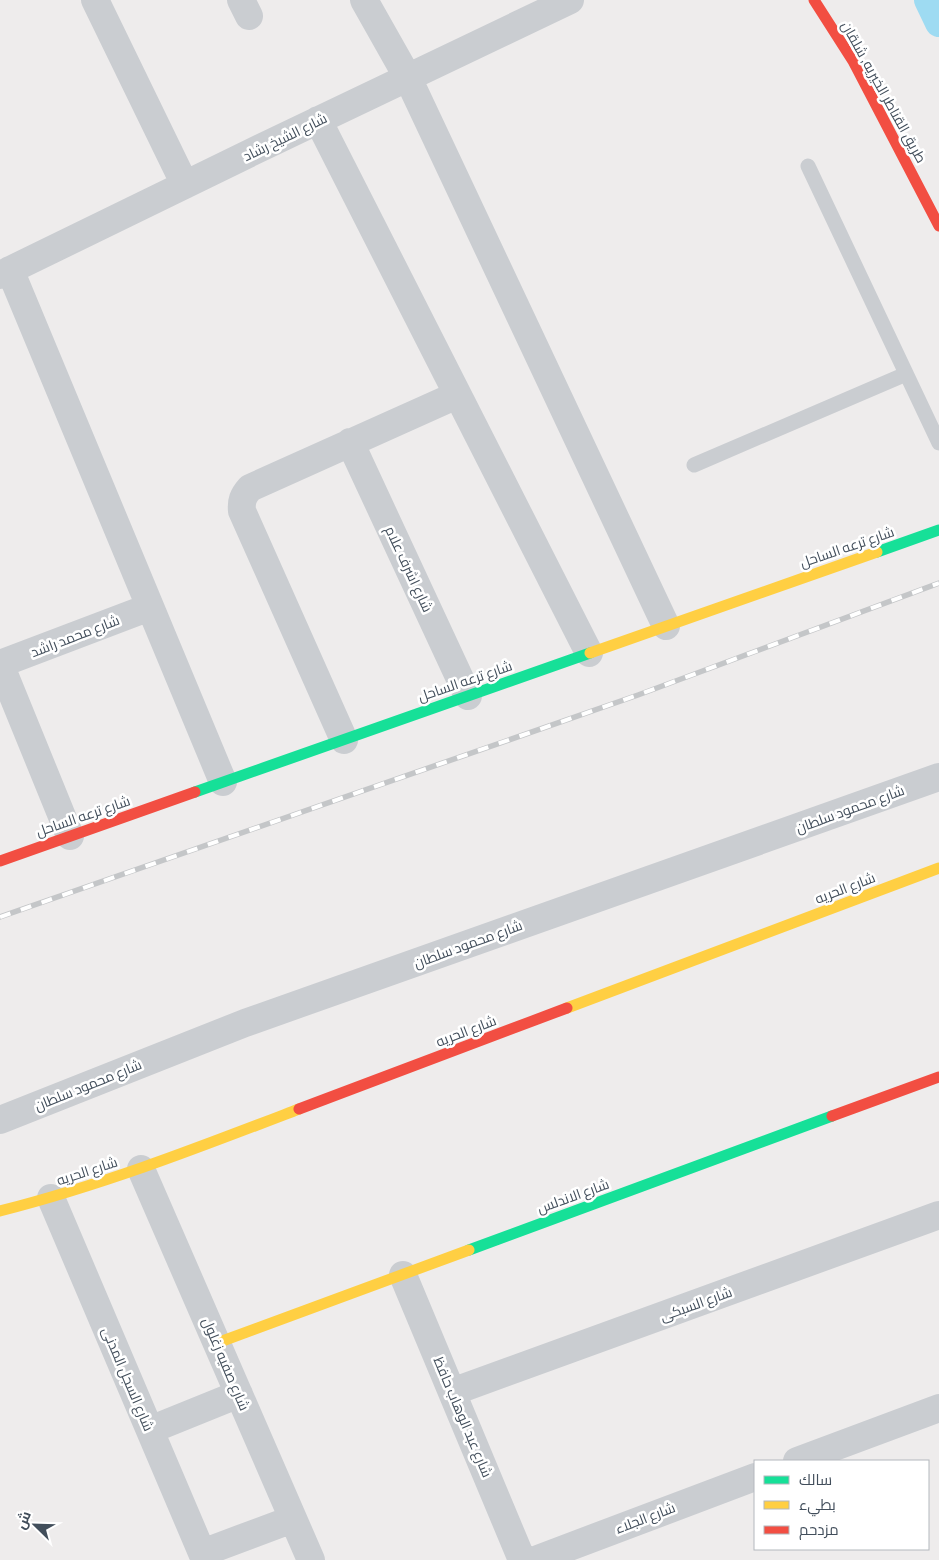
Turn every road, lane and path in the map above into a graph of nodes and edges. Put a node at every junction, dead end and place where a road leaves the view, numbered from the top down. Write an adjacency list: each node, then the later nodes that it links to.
1 (95, 0): 8 (street)
2 (364, 0): 5 (street)
3 (570, 0): 5 (street, شارع الشيخ رشاد)
4 (814, 0): 9 (street, طريق القناطر الخيريه, شلقان)
5 (408, 78): 6 (street, شارع الشيخ رشاد); 18 (street)
6 (318, 120): 8 (street, شارع الشيخ رشاد); 12 (street)
7 (808, 166): 11 (lane)
8 (185, 185): 10 (street, شارع الشيخ رشاد)
9 (939, 226)
10 (5, 273): 17 (street)
11 (906, 374): 14 (lane); 15 (lane)
12 (457, 395): 13 (street); 19 (street)
13 (350, 442): 21 (street, شارع اشرف علام); 22 (street)
14 (939, 443)
15 (694, 465)
16 (939, 530): 18 (street, شارع ترعه الساحل)
17 (150, 607): 20 (street, شارع محمد راشد); 24 (street)
18 (666, 626): 19 (street, شارع ترعه الساحل)
19 (589, 654): 21 (street, شارع ترعه الساحل)
20 (0, 664): 25 (street)
21 (468, 696): 22 (street, شارع ترعه الساحل)
22 (344, 740): 24 (street, شارع ترعه الساحل)
23 (939, 777): 29 (street, شارع محمود سلطان)
24 (224, 782): 25 (street, شارع ترعه الساحل)
25 (70, 836): 26 (street, شارع ترعه الساحل)
26 (0, 861)
27 (939, 868): 30 (street, شارع الحريه)
28 (939, 1077): 34 (street, شارع الاندلس)
29 (0, 1120)
30 (141, 1169): 31 (street, شارع الحريه); 35 (street, شارع صفيه زغلول)
31 (51, 1198): 32 (street, شارع الحريه); 39 (street, شارع السجل المدنى)
32 (0, 1211)
33 (939, 1215): 36 (street, شارع السبكى)
34 (403, 1274): 35 (street, شارع الاندلس); 36 (street, شارع عبد الوهاب حافظ)
35 (217, 1343): 37 (street, شارع صفيه زغلول)
36 (452, 1392): 45 (street, شارع عبد الوهاب حافظ)
37 (239, 1394): 39 (street); 42 (street, شارع صفيه زغلول)
38 (939, 1408): 40 (street)
39 (150, 1430): 43 (street, شارع السجل المدنى)
40 (800, 1460)
41 (754, 1477): 46 (street, شارع الجلاء)
42 (293, 1519): 43 (street); 44 (street, شارع صفيه زغلول)
43 (204, 1556)
44 (311, 1560)
45 (522, 1560)
46 (535, 1560)

